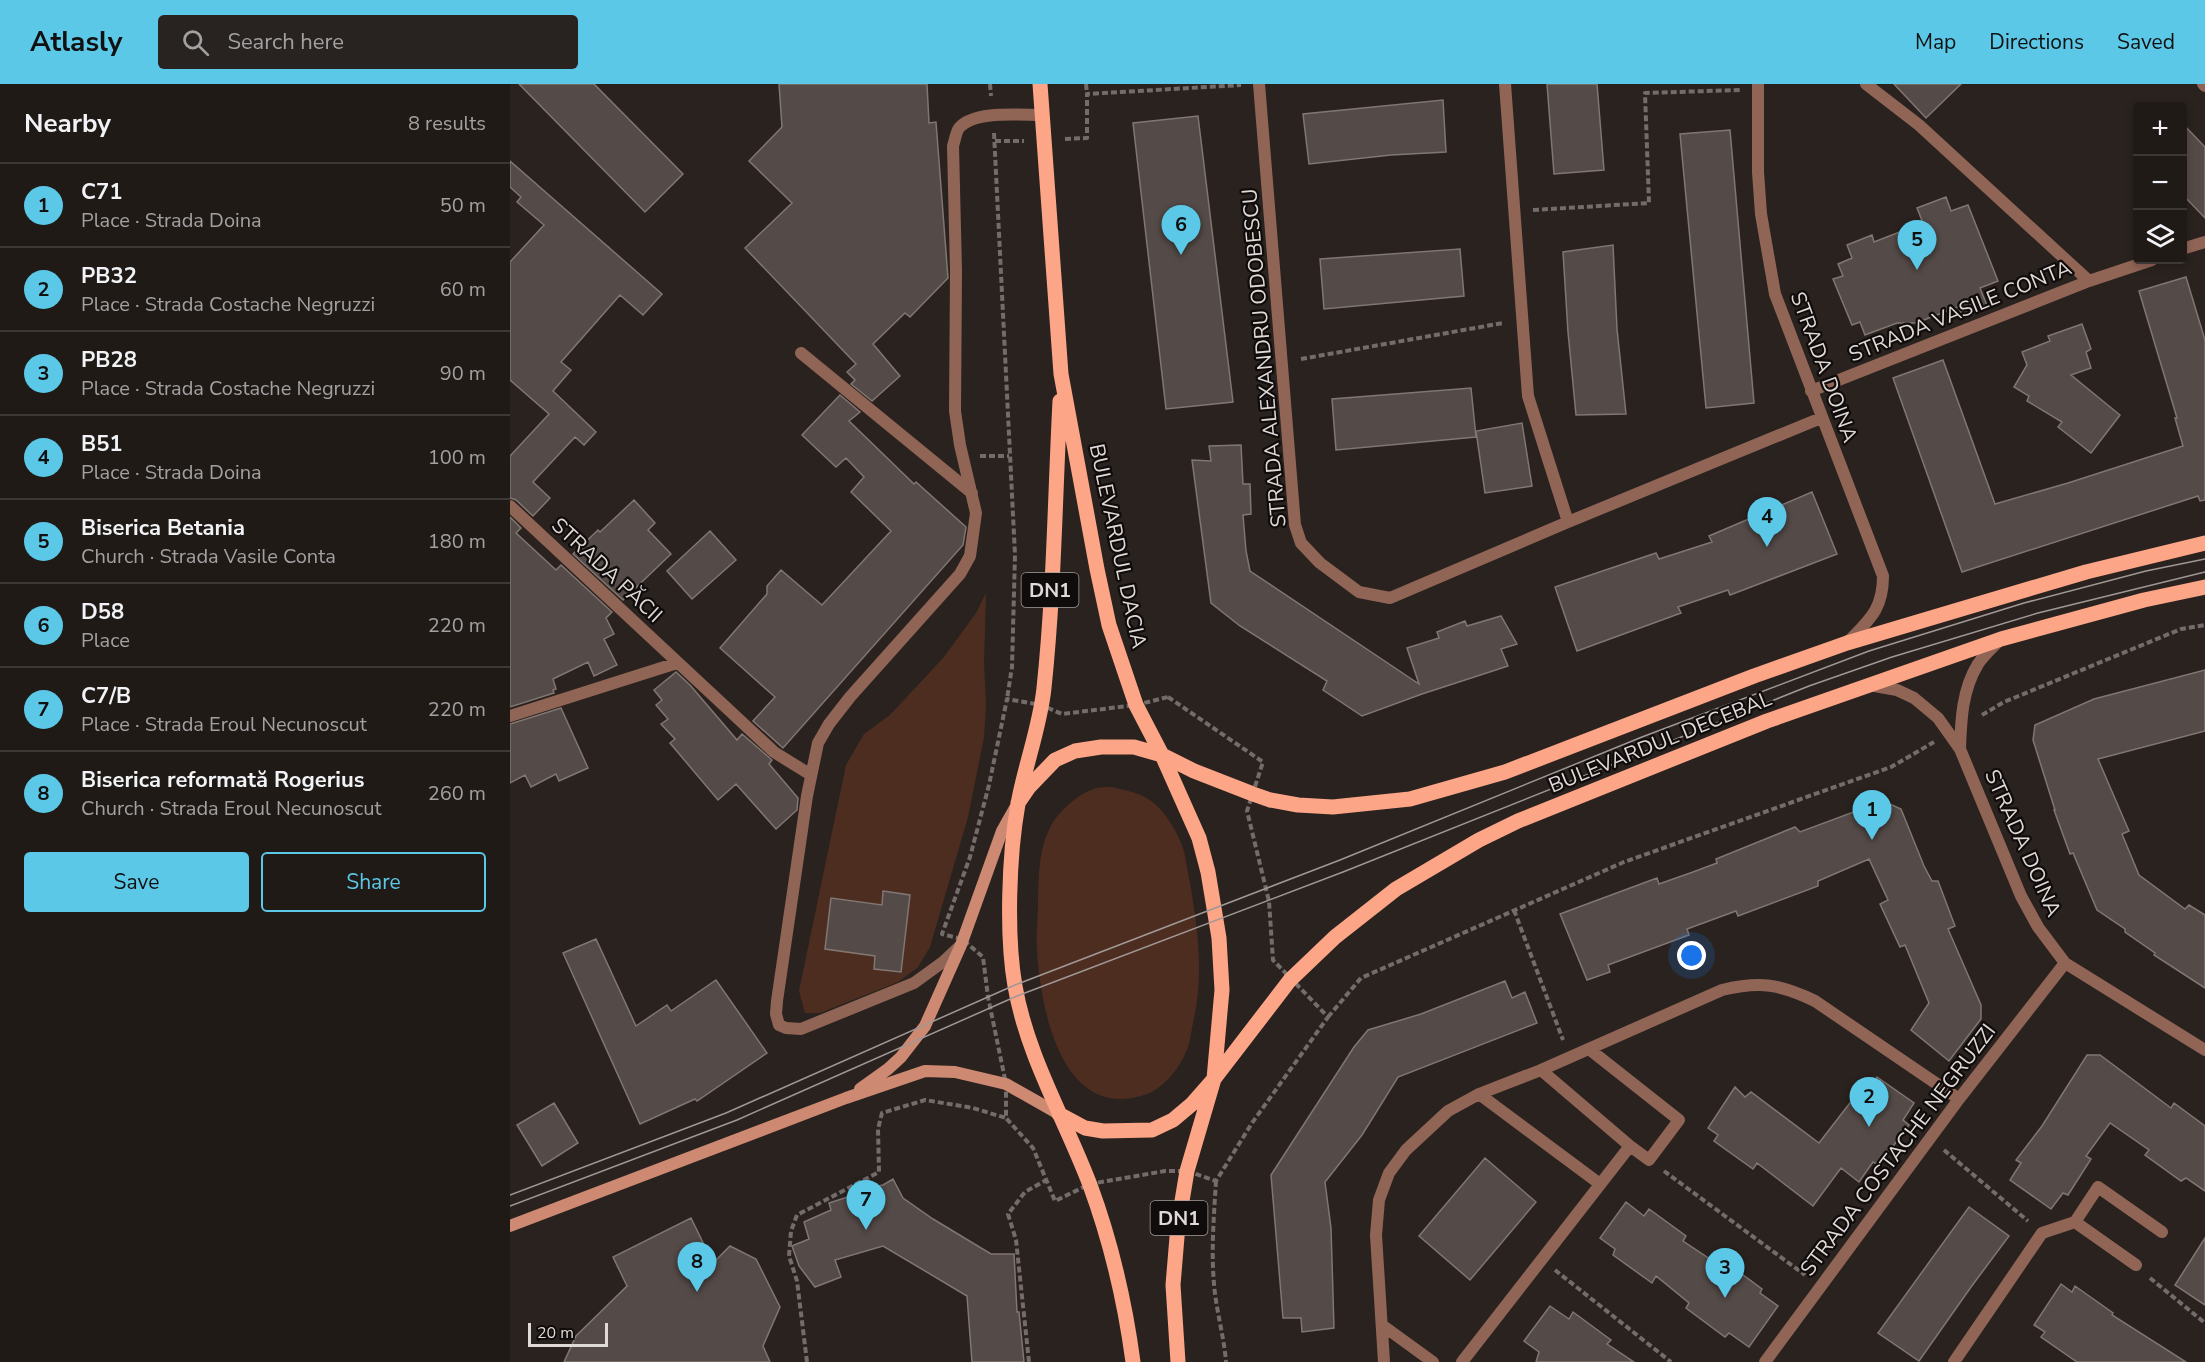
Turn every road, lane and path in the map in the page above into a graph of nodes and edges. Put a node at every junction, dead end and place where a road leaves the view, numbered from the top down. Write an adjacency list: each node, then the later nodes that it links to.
1 (1040, 84): 9 (main road, BULEVARDUL DACIA / DN1)
2 (1086, 84): 8 (path)
3 (1259, 84): 18 (street, STRADA ALEXANDRU ODOBESCU)
4 (1505, 84): 11 (street)
5 (1866, 84): 15 (street, STRADA VASILE CONTA)
6 (1244, 85): 8 (path)
7 (1758, 86): 11 (path); 20 (street, STRADA DOINA)
8 (1087, 94): 10 (path)
9 (1042, 115): 10 (main road, BULEVARDUL DACIA / DN1); 23 (street)
10 (1044, 141): 19 (main road, BULEVARDUL DACIA / DN1); 22 (path)
11 (1515, 211): 16 (street)
12 (2205, 242): 13 (street)
13 (2187, 247)
14 (2140, 264): 15 (street, STRADA VASILE CONTA)
15 (2089, 281): 20 (street, STRADA VASILE CONTA)
16 (1523, 320): 18 (path); 26 (street)
17 (801, 353): 24 (street)
18 (1282, 362): 26 (street, STRADA ALEXANDRU ODOBESCU)
19 (1061, 374): 35 (main road, BULEVARDUL DACIA / DN1); 36 (main road, BULEVARDUL DACIA / DN1)
20 (1811, 391): 21 (street, STRADA DOINA)
21 (1821, 418): 26 (street, STRADA ALEXANDRU ODOBESCU); 31 (street, STRADA DOINA)
22 (1010, 456): 23 (path); 34 (path)
23 (963, 457): 24 (street)
24 (972, 493): 42 (street)
25 (510, 506): 32 (street, STRADA PĂCII)
26 (1568, 522)
27 (2205, 543): 31 (main road, BULEVARDUL DECEBAL)
28 (2205, 587): 30 (main road, BULEVARDUL DECEBAL)
29 (2205, 625): 38 (path)
30 (2001, 639): 33 (main road, BULEVARDUL DECEBAL); 38 (street)
31 (1847, 643): 43 (main road, BULEVARDUL DECEBAL)
32 (677, 663): 37 (street); 42 (street, STRADA PĂCII)
33 (1867, 685): 39 (street); 48 (main road, BULEVARDUL DECEBAL)
34 (1007, 699): 35 (path); 46 (path)
35 (1041, 705): 36 (path); 44 (main road, BULEVARDUL DACIA / DN1)
36 (1136, 705): 41 (main road, BULEVARDUL DACIA / DN1); 43 (path)
37 (510, 716)
38 (1961, 727): 40 (street)
39 (1949, 734): 40 (street); 45 (path)
40 (1960, 749): 47 (street, STRADA DOINA)
41 (1162, 755): 43 (main road, BULEVARDUL DECEBAL); 44 (main road); 54 (main road, BULEVARDUL DACIA / DN1)
42 (811, 775): 46 (street)
43 (1253, 794): 48 (path)
44 (1018, 803): 46 (main road); 59 (main road, BULEVARDUL DACIA / DN1)
45 (1514, 910): 49 (path); 52 (path)
46 (962, 942): 55 (path); 57 (main road)
47 (2065, 963): 51 (street, STRADA DOINA); 58 (street, STRADA COSTACHE NEGRUZZI)
48 (1290, 980): 49 (path); 54 (main road, BULEVARDUL DECEBAL)
49 (1328, 1017): 66 (path)
50 (1589, 1049): 52 (street); 58 (street); 63 (street)
51 (2205, 1050)
52 (1569, 1058): 53 (street)
53 (1541, 1070): 56 (street); 62 (street)
54 (1214, 1079): 59 (main road); 64 (main road, BULEVARDUL DACIA / DN1)
55 (1006, 1084): 57 (main road); 59 (main road); 60 (path)
56 (1479, 1094): 68 (street); 77 (street)
57 (846, 1098): 70 (main road)
58 (1959, 1099): 61 (street, STRADA COSTACHE NEGRUZZI)
59 (1059, 1114): 67 (main road, BULEVARDUL DACIA / DN1)
60 (1006, 1118): 65 (path); 78 (path)
61 (1930, 1138): 72 (path); 75 (street, STRADA COSTACHE NEGRUZZI)
62 (1630, 1146): 63 (street); 68 (street)
63 (1649, 1160): 75 (path)
64 (1187, 1171): 66 (path); 67 (path); 81 (main road, BULEVARDUL DACIA / DN1)
65 (1046, 1180): 67 (path); 79 (path)
66 (1216, 1181): 82 (path)
67 (1090, 1184): 80 (main road, BULEVARDUL DACIA / DN1)
68 (1600, 1184): 73 (street)
69 (2074, 1222): 71 (street); 72 (street); 74 (street)
70 (510, 1226)
71 (2162, 1232)
72 (2042, 1233): 88 (street)
73 (1542, 1260): 85 (street); 86 (path)
74 (2136, 1265): 76 (path)
75 (1820, 1287): 87 (street, STRADA COSTACHE NEGRUZZI)
76 (2205, 1323)
77 (1382, 1325): 83 (street); 84 (street)
78 (807, 1362)
79 (1029, 1362)
80 (1133, 1362)
81 (1178, 1362)
82 (1226, 1362)
83 (1384, 1362)
84 (1433, 1362)
85 (1462, 1362)
86 (1671, 1362)
87 (1765, 1362)
88 (1954, 1362)

